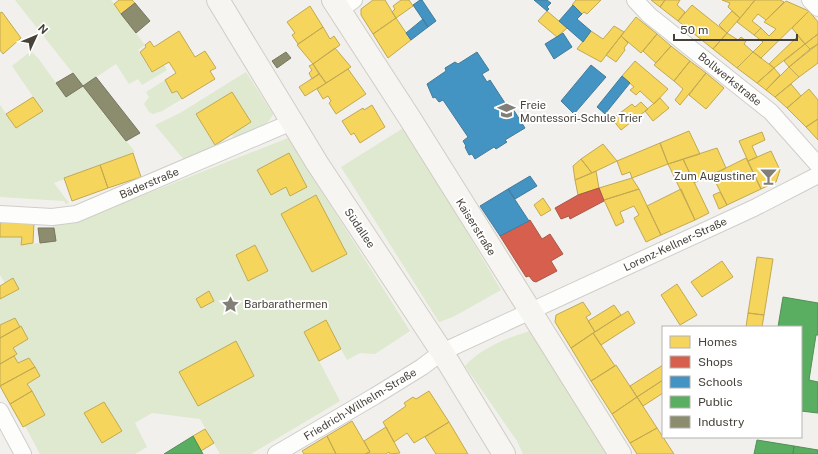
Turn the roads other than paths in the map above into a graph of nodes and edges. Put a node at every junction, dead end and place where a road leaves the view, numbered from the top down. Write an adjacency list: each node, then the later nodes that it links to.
1 (218, 0): 6 (main road, Südallee)
2 (635, 0): 7 (street, Bollwerkstraße)
3 (810, 0): 5 (street)
4 (342, 3): 10 (main road, Kaiserstraße)
5 (818, 8)
6 (292, 122): 9 (street, Bäderstraße); 11 (main road, Südallee)
7 (818, 165)
8 (818, 175): 10 (street, Lorenz-Kellner-Straße)
9 (0, 214)
10 (530, 311): 11 (street, Lorenz-Kellner-Straße); 16 (main road, Kaiserstraße)
11 (442, 352): 14 (street, Friedrich-Wilhelm-Straße); 15 (main road, Südallee)
12 (0, 411): 13 (street)
13 (24, 454)
14 (276, 454)
15 (504, 454)
16 (620, 454)

